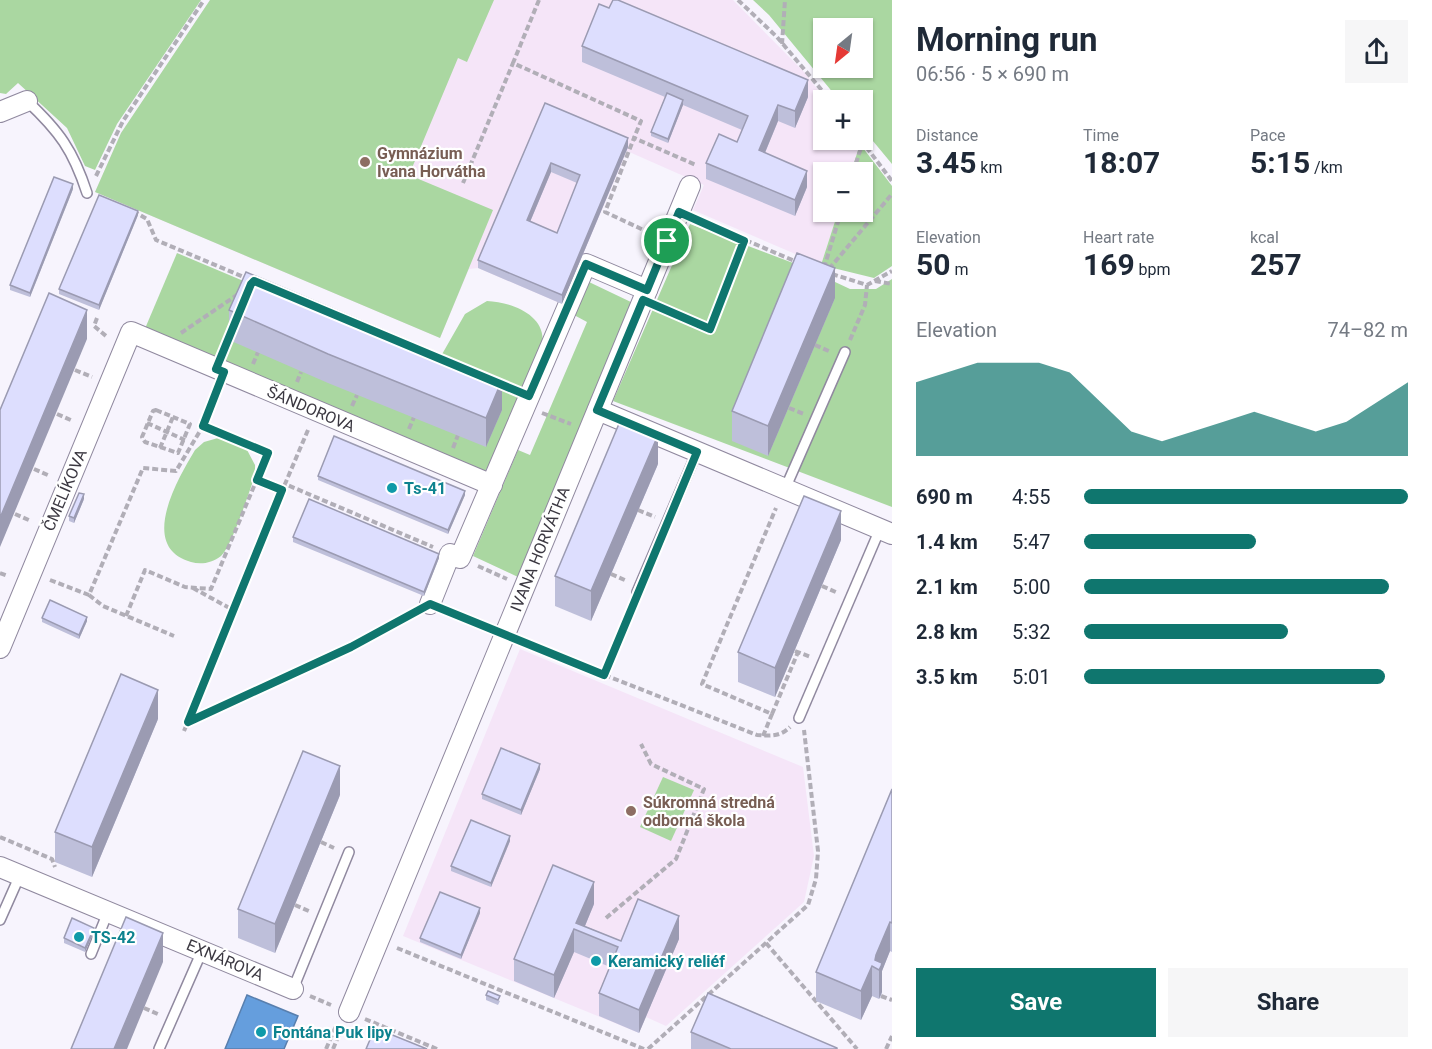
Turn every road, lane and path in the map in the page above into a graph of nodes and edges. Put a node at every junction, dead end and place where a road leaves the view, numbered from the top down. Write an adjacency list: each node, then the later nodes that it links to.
1 (204, 0): 16 (path)
2 (539, 0): 6 (path)
3 (738, 0): 5 (path)
4 (785, 0): 5 (path)
5 (782, 44): 7 (path)
6 (513, 63): 10 (path); 14 (path)
7 (822, 90)
8 (27, 101): 9 (street); 16 (lane)
9 (0, 112)
10 (634, 138): 12 (path); 21 (path)
11 (869, 150): 13 (path)
12 (705, 169)
13 (892, 181)
14 (463, 183)
15 (690, 186): 19 (street, IVANA HORVÁTHA)
16 (86, 190)
17 (892, 194): 25 (path)
18 (129, 210): 27 (path)
19 (679, 212): 21 (street, IVANA HORVÁTHA); 22 (path)
20 (838, 222): 25 (path)
21 (667, 241): 32 (street, IVANA HORVÁTHA)
22 (744, 241): 23 (path); 32 (path)
23 (804, 264)
24 (813, 268): 25 (path)
25 (824, 271): 30 (path)
26 (892, 271): 28 (path)
27 (254, 281)
28 (874, 281): 29 (path); 30 (path)
29 (892, 284)
30 (867, 285): 38 (path)
31 (244, 289): 37 (path)
32 (645, 295): 43 (street); 44 (street, IVANA HORVÁTHA)
33 (97, 318): 34 (path)
34 (94, 326)
35 (233, 326): 40 (path)
36 (131, 332): 37 (street, ŠÁNDOROVA); 68 (street, ČMELÍKOVA)
37 (161, 345): 40 (street, ŠÁNDOROVA)
38 (845, 352): 61 (lane)
39 (75, 370): 41 (path)
40 (220, 371): 45 (street, ŠÁNDOROVA); 50 (path)
41 (100, 381)
42 (494, 382): 43 (path)
43 (527, 401): 51 (path); 60 (street)
44 (597, 410): 51 (street, IVANA HORVÁTHA); 55 (street)
45 (316, 411): 59 (path); 60 (street, ŠÁNDOROVA)
46 (57, 414): 49 (path)
47 (173, 417): 48 (path); 52 (path); 53 (path)
48 (147, 423): 52 (path); 54 (path)
49 (82, 425)
50 (203, 426): 58 (path); 72 (path)
51 (589, 431): 69 (street, IVANA HORVÁTHA)
52 (167, 432): 53 (path); 54 (path)
53 (185, 440): 54 (path)
54 (160, 448)
55 (697, 452): 61 (street); 71 (lane)
56 (34, 469): 57 (path)
57 (59, 480)
58 (257, 480): 62 (path); 70 (path)
59 (285, 484): 62 (path); 67 (path)
60 (492, 485): 67 (street)
61 (785, 489): 66 (street)
62 (282, 490): 74 (path)
63 (776, 508): 81 (path)
64 (15, 514): 65 (path)
65 (40, 525)
66 (886, 531): 82 (lane)
67 (455, 556): 69 (path); 73 (street)
68 (30, 573): 72 (path); 78 (street, ČMELÍKOVA)
69 (524, 587): 77 (street, IVANA HORVÁTHA)
70 (192, 588): 74 (path); 75 (path)
71 (637, 592): 80 (path)
72 (89, 595): 75 (path)
73 (430, 604): 77 (path); 83 (path)
74 (233, 610): 83 (path)
75 (126, 616): 76 (path)
76 (174, 636)
77 (505, 636): 80 (path); 93 (street, IVANA HORVÁTHA)
78 (0, 648)
79 (798, 652): 81 (path)
80 (604, 675): 85 (path)
81 (772, 714): 85 (path)
82 (799, 718): 85 (path); 94 (path)
83 (188, 722): 84 (path)
84 (184, 731)
85 (763, 736)
86 (641, 744): 91 (path)
87 (349, 852): 97 (lane, EXNÁROVA)
88 (0, 867): 89 (street, EXNÁROVA)
89 (20, 875): 90 (street, EXNÁROVA); 92 (lane)
90 (108, 912): 95 (street, EXNÁROVA); 96 (lane)
91 (606, 918)
92 (0, 920)
93 (378, 941): 100 (street, IVANA HORVÁTHA); 105 (path)
94 (766, 943): 105 (path); 106 (path)
95 (202, 951): 97 (street, EXNÁROVA); 103 (lane)
96 (91, 954)
97 (293, 989)
98 (881, 996): 99 (path)
99 (892, 1000)
100 (349, 1012)
101 (892, 1036): 107 (path)
102 (414, 1040): 104 (path)
103 (159, 1049)
104 (411, 1049)
105 (646, 1049)
106 (857, 1049)
107 (886, 1049)

